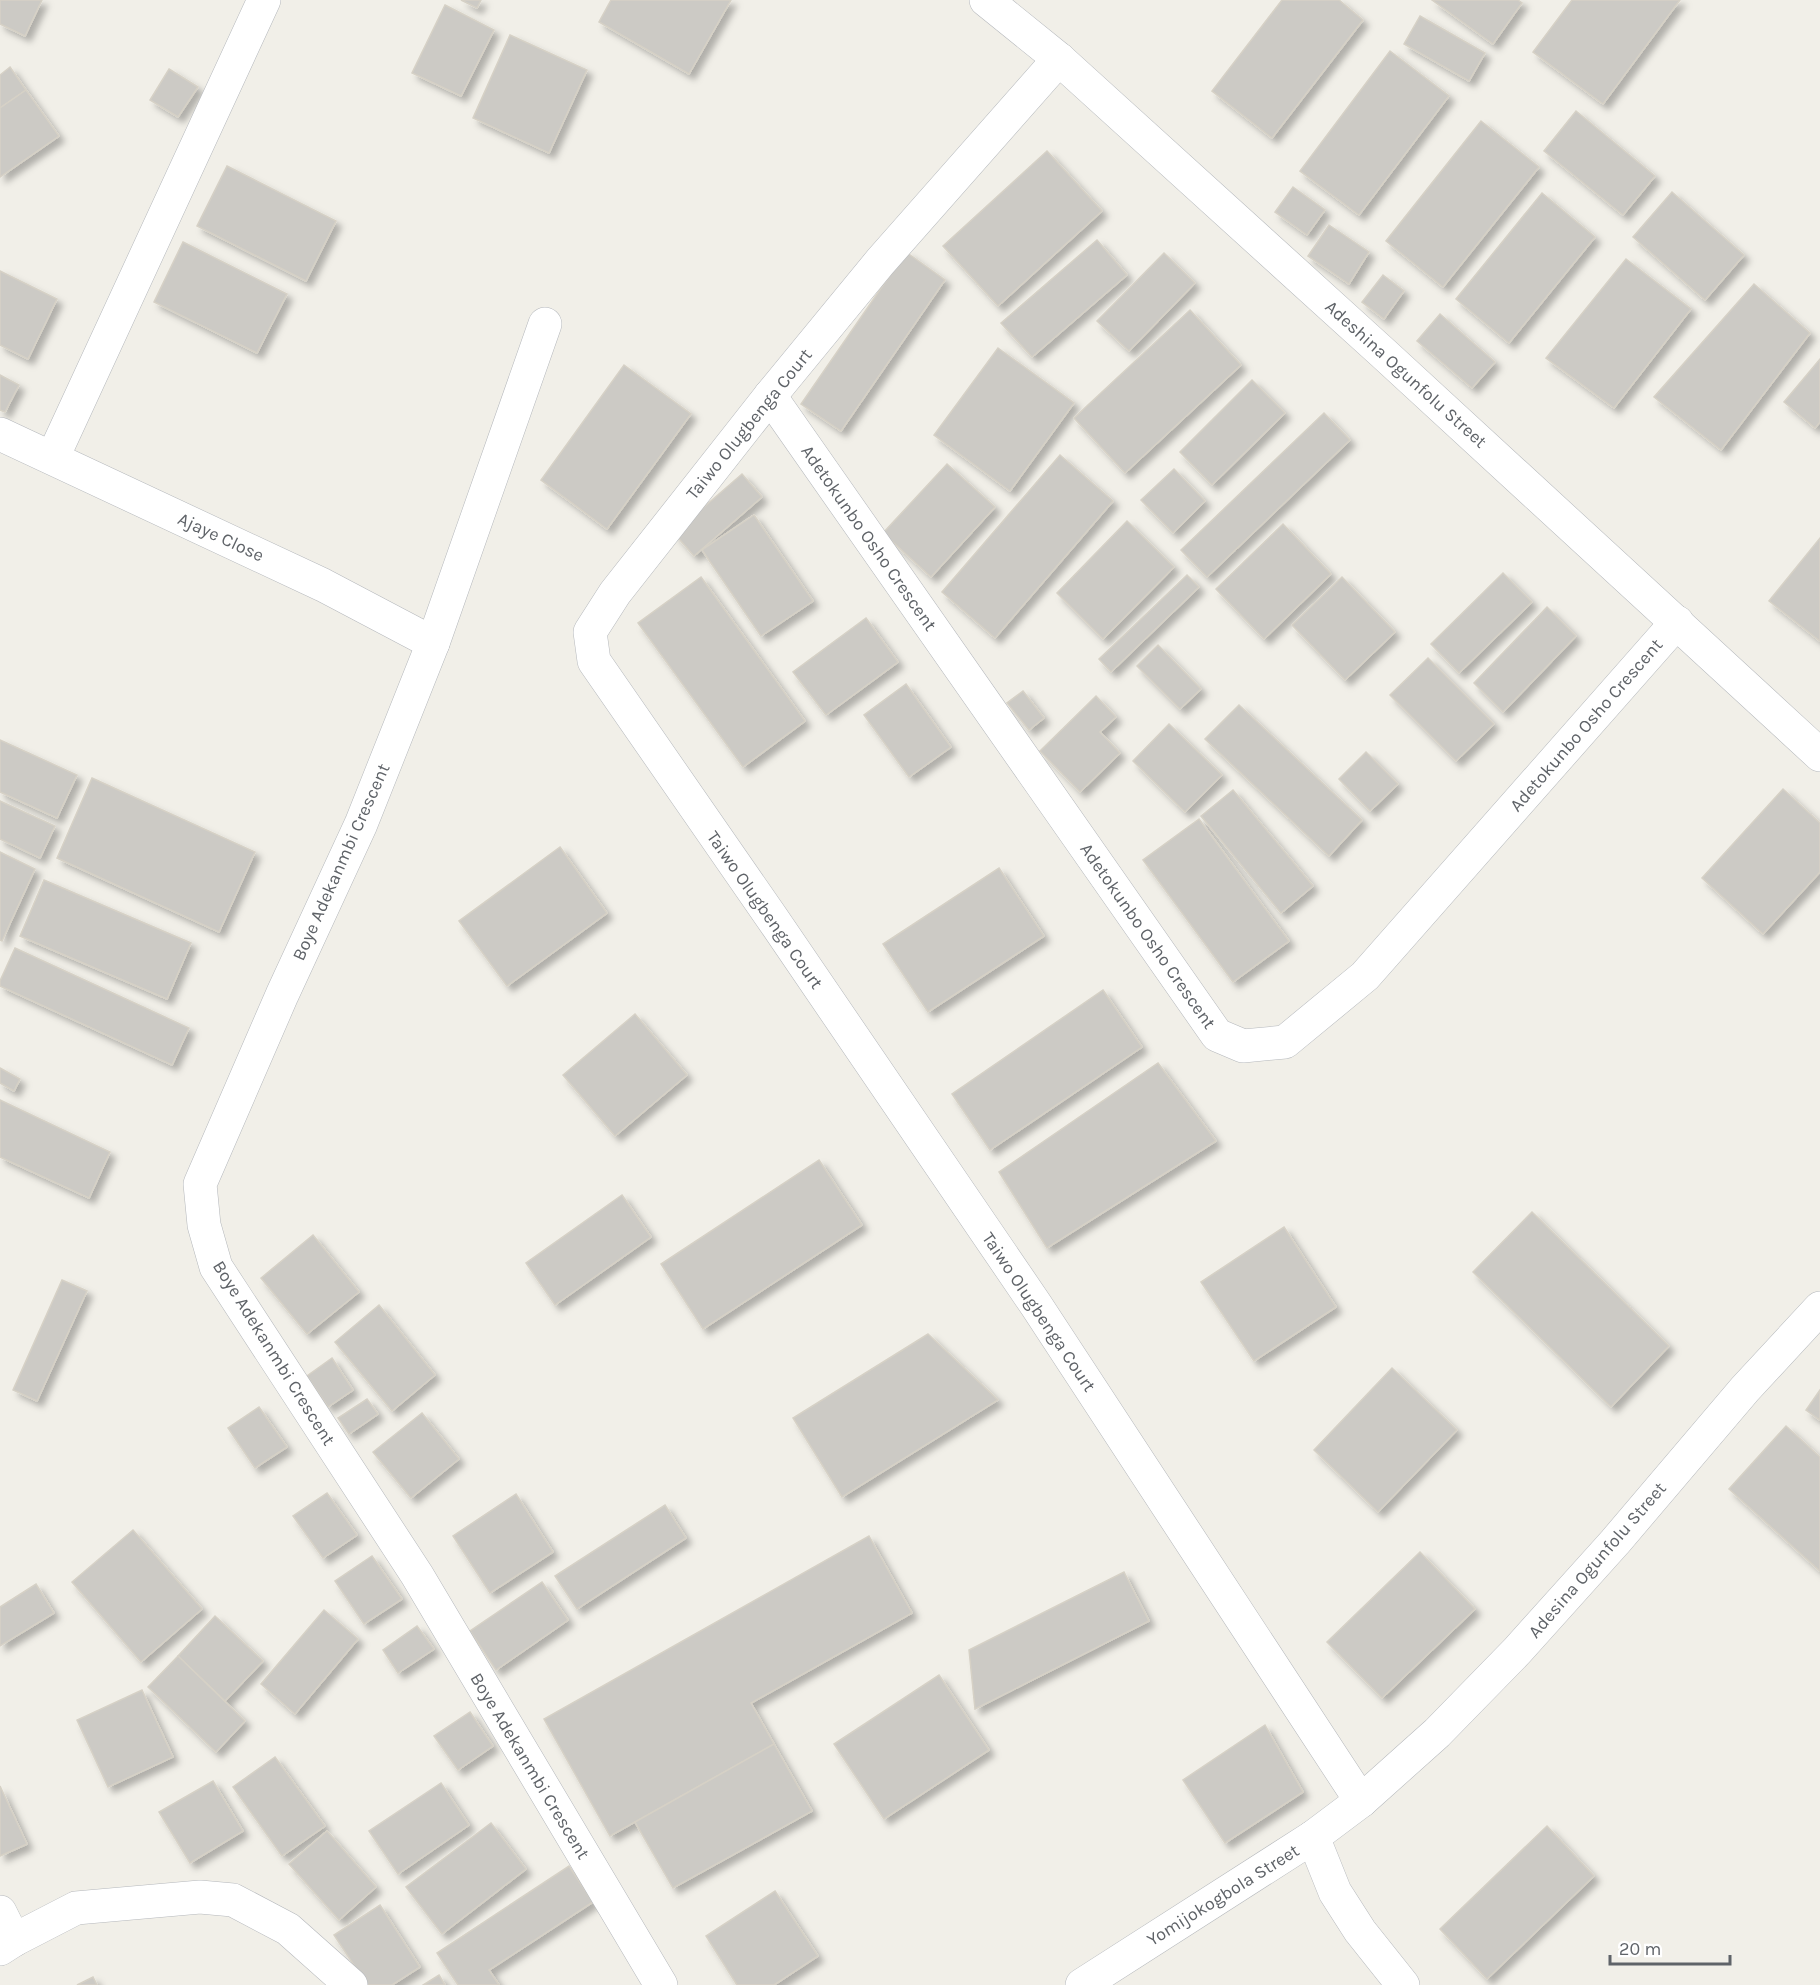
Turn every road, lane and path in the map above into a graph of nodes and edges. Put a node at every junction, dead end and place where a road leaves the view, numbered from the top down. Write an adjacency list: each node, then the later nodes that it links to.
1 (264, 0): 7 (street)
2 (986, 0): 3 (street, Adeshina Ogunfolu Street)
3 (1059, 59): 5 (street, Taiwo Olugbenga Court); 8 (street, Adeshina Ogunfolu Street)
4 (544, 324): 9 (street, Boye Adekanmbi Crescent)
5 (770, 396): 8 (street, Adetokunbo Osho Crescent); 12 (street, Taiwo Olugbenga Court)
6 (2, 440): 7 (street, Ajaye Close)
7 (52, 457): 9 (street, Ajaye Close)
8 (1677, 622): 10 (street, Adeshina Ogunfolu Street)
9 (433, 643): 16 (street, Boye Adekanmbi Crescent)
10 (1820, 754)
11 (1820, 1308): 12 (street, Adesina Ogunfolu Street)
12 (1361, 1801): 13 (street, Yomijokogbola Street)
13 (1313, 1837): 17 (street, Yomijokogbola Street); 18 (street)
14 (5, 1934): 15 (street)
15 (351, 1985)
16 (661, 1985)
17 (1082, 1985)
18 (1403, 1985)

